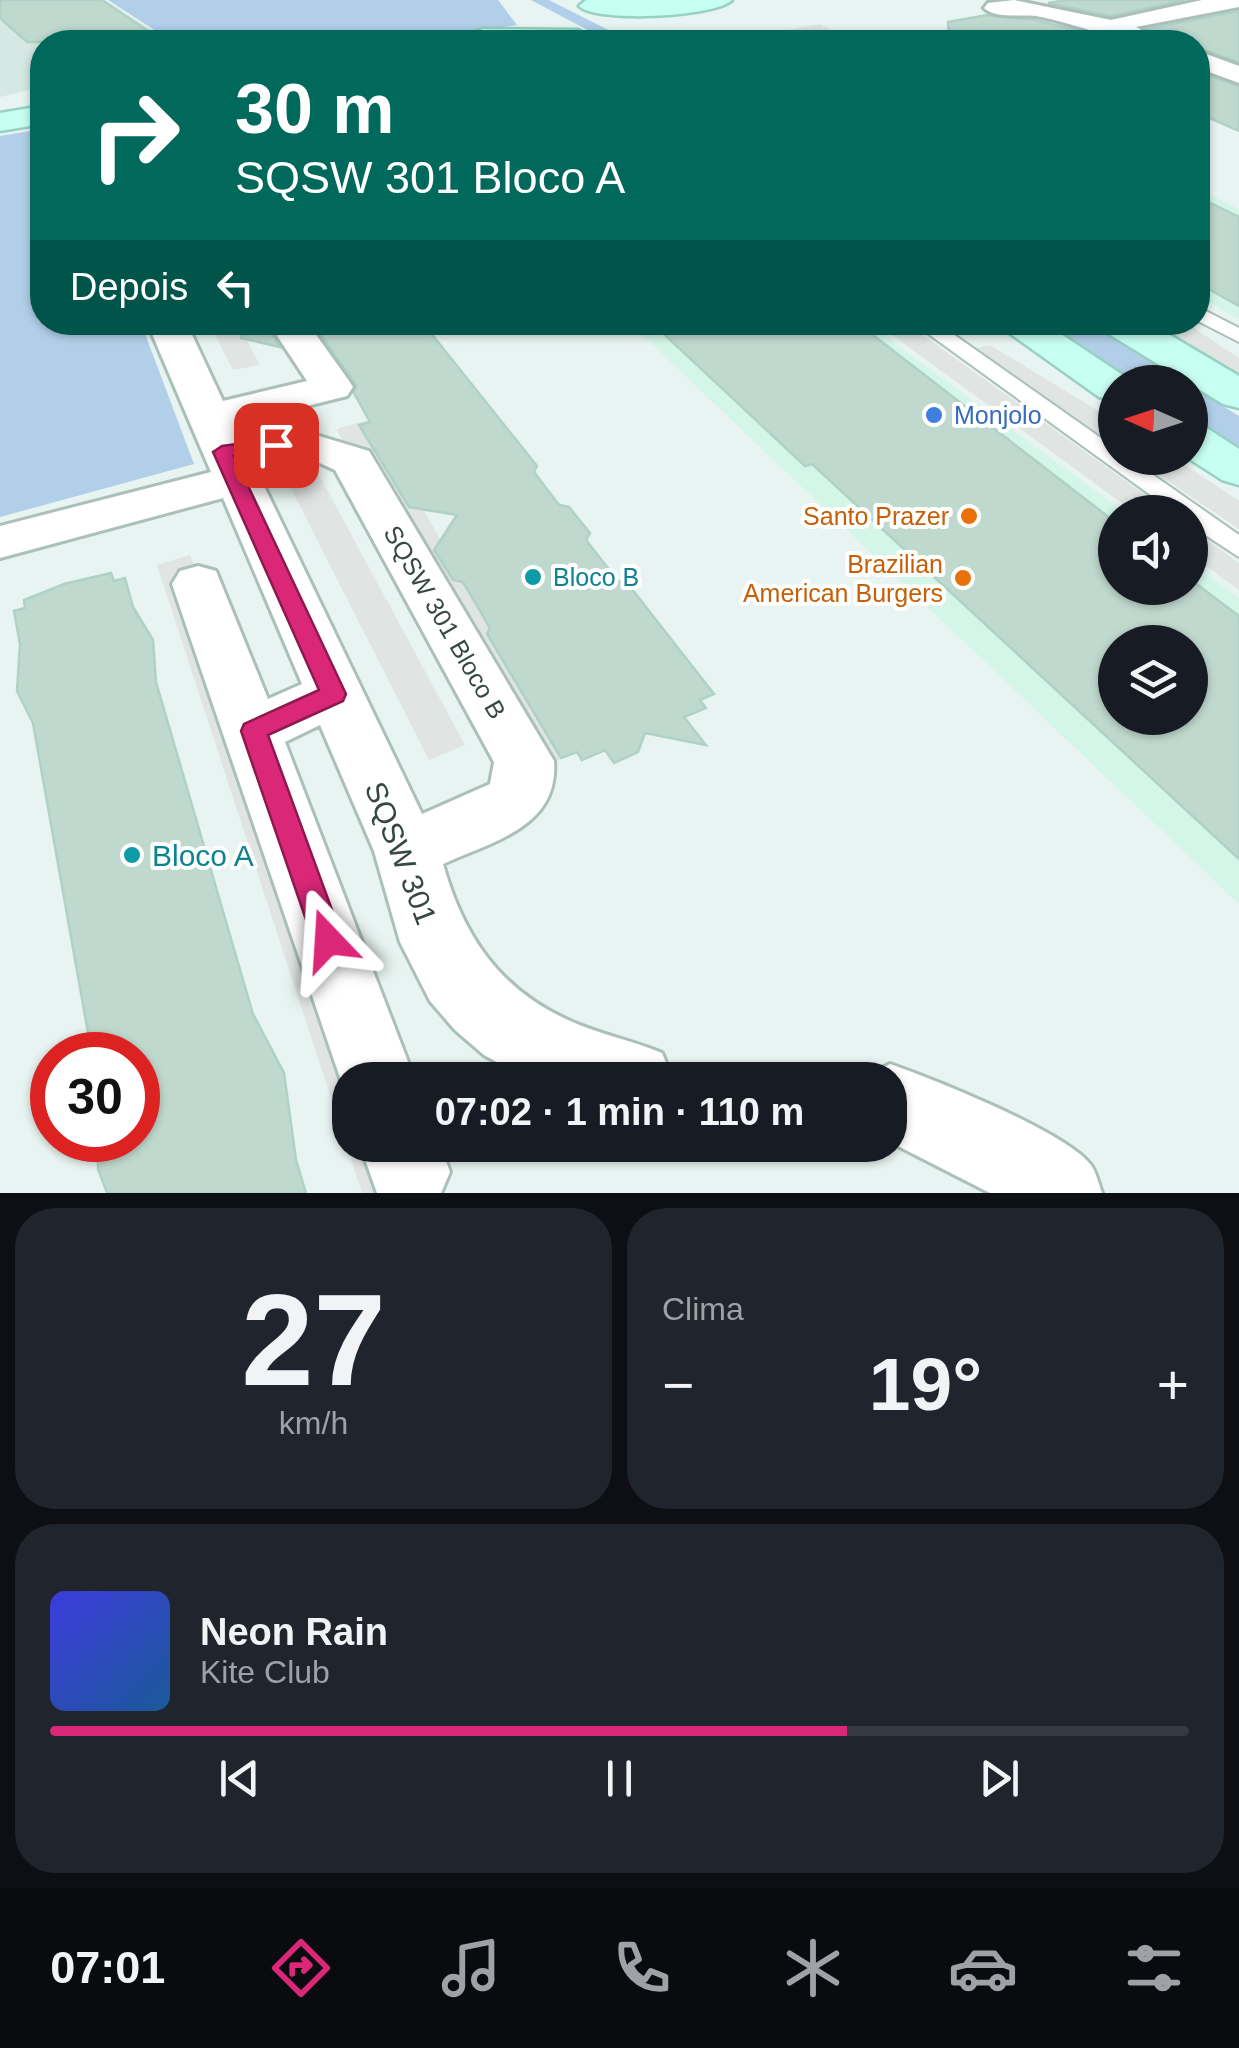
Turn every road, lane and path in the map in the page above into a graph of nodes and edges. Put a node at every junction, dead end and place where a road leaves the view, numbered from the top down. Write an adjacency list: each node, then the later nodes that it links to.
1 (717, 0): 5 (street)
2 (1238, 0): 7 (street)
3 (1089, 2): 7 (street)
4 (584, 3): 5 (street); 10 (street)
5 (673, 7): 11 (street)
6 (996, 8): 7 (street)
7 (1126, 27): 12 (street)
8 (498, 30): 9 (street)
9 (566, 30)
10 (632, 30)
11 (641, 30)
12 (1131, 30)
13 (1210, 64): 14 (street)
14 (1239, 75)
15 (30, 117): 16 (street)
16 (0, 122)
17 (1210, 320): 23 (lane)
18 (172, 335): 26 (street, SQSW 301)
19 (296, 335): 26 (street)
20 (940, 335): 29 (lane)
21 (1034, 335): 24 (street)
22 (1140, 335): 25 (street)
23 (1239, 336)
24 (1098, 377)
25 (1239, 395)
26 (222, 450): 31 (street); 34 (street, SQSW 301); 36 (street, SQSW 301 Bloco B)
27 (1208, 450): 28 (street)
28 (1239, 470)
29 (1165, 495)
30 (1208, 526): 32 (lane)
31 (0, 542)
32 (1239, 548)
33 (198, 584): 35 (street)
34 (334, 694): 35 (street); 36 (street, SQSW 301)
35 (254, 731): 37 (street)
36 (407, 850): 38 (street, SQSW 301)
37 (371, 1062)
38 (572, 1062)
39 (907, 1109): 40 (street)
40 (1061, 1193)

